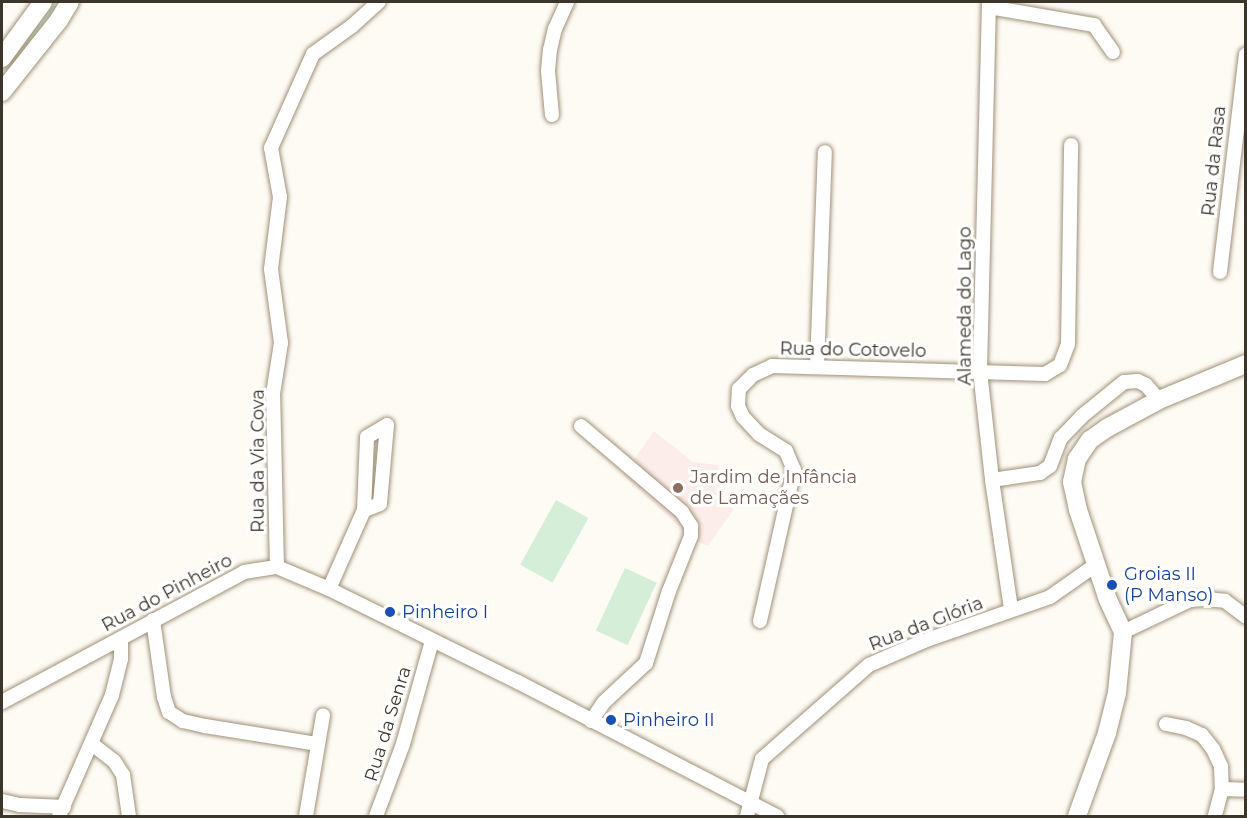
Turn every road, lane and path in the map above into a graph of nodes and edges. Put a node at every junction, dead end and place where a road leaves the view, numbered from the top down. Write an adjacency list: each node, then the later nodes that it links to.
1 (43, 2): 8 (street)
2 (70, 2): 9 (street)
3 (379, 2): 22 (street, Rua da Via Cova)
4 (567, 2): 10 (street)
5 (989, 4): 6 (street); 16 (street, Alameda do Lago)
6 (1113, 52)
7 (1245, 55): 13 (street, Rua da Rasa)
8 (2, 58)
9 (2, 92)
10 (552, 115)
11 (1071, 145): 16 (street, Rua do Cotovelo)
12 (825, 152): 15 (street)
13 (1220, 272)
14 (1245, 364): 17 (street)
15 (817, 366): 16 (street, Rua do Cotovelo); 27 (street, Rua do Cotovelo)
16 (980, 370): 19 (street, Alameda do Lago)
17 (1159, 400): 19 (street); 21 (street)
18 (581, 426): 33 (street)
19 (992, 480): 24 (street, Alameda do Lago)
20 (364, 510): 20 (street); 23 (street)
21 (1097, 564): 24 (street, Rua da Glória); 28 (street)
22 (277, 567): 23 (street); 26 (street, Rua do Pinheiro)
23 (329, 589): 30 (street)
24 (1011, 609): 40 (street, Rua da Glória)
25 (1245, 616): 28 (street)
26 (153, 620): 29 (street, Rua do Pinheiro); 36 (street)
27 (760, 621)
28 (1123, 632): 47 (street)
29 (121, 639): 31 (street, Rua do Pinheiro); 35 (street)
30 (432, 641): 33 (street); 44 (street, Rua da Senra)
31 (2, 702)
32 (323, 715): 36 (street)
33 (591, 721): 40 (street)
34 (1166, 724): 37 (street)
35 (92, 744): 41 (street); 42 (street)
36 (317, 744): 43 (street)
37 (1222, 789): 38 (street); 48 (street)
38 (1245, 790)
39 (2, 801): 41 (street)
40 (750, 802): 45 (street, Rua da Glória); 46 (street)
41 (62, 812)
42 (129, 816)
43 (306, 816)
44 (376, 816)
45 (747, 816)
46 (777, 816)
47 (1077, 816)
48 (1215, 816)

